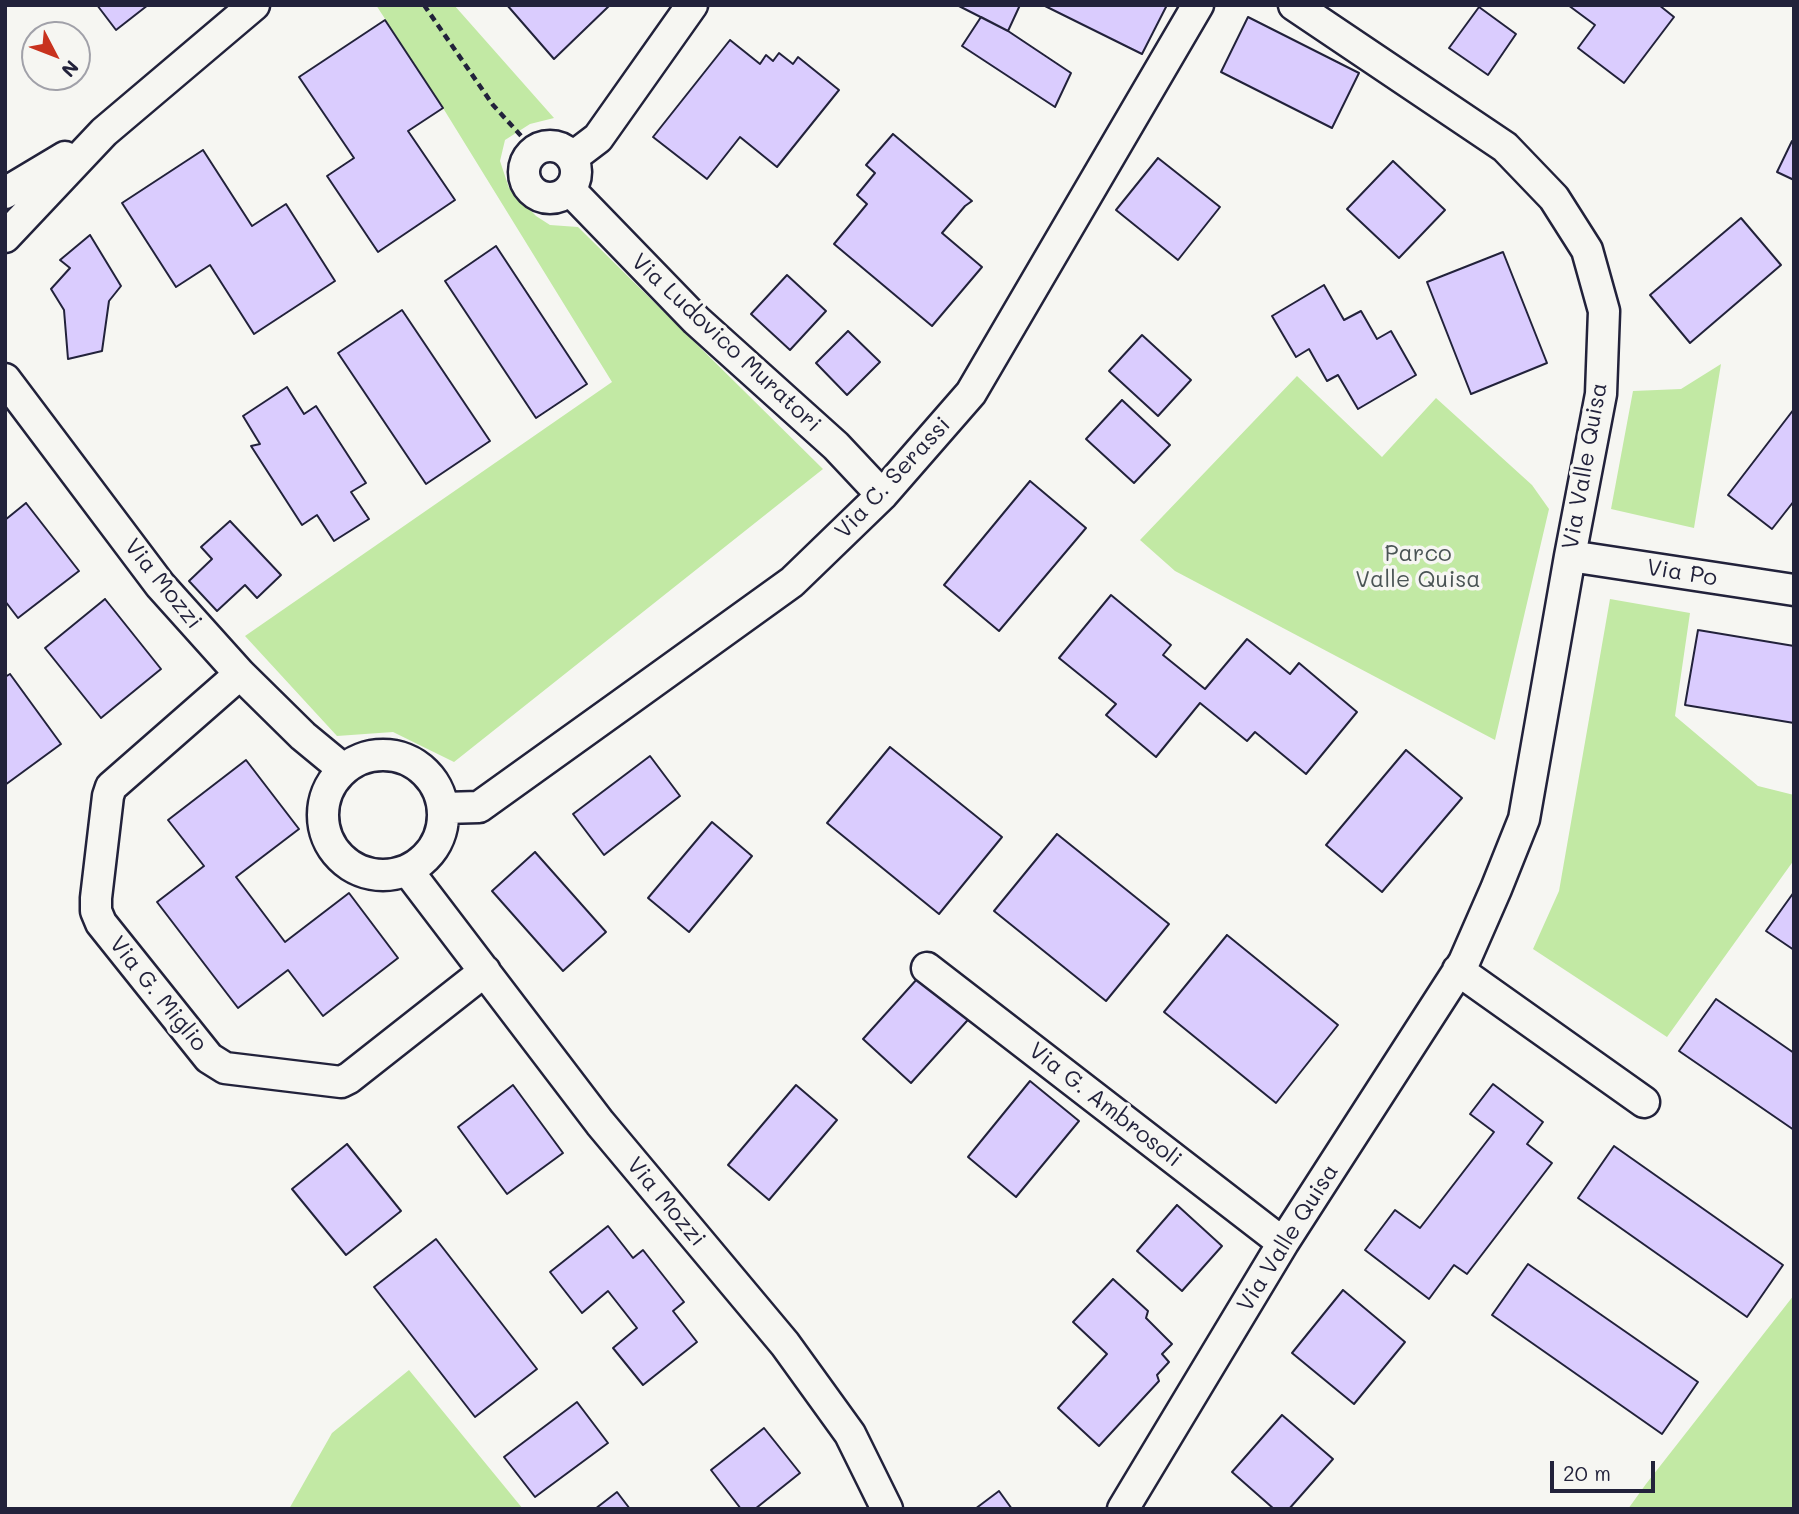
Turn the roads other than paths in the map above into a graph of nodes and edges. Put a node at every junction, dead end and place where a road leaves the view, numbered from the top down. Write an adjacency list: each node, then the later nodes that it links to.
1 (254, 5): 5 (street)
2 (692, 5): 6 (street)
3 (1198, 5): 11 (street, Via C. Serassi)
4 (1294, 5): 12 (street, Via Valle Quisa)
5 (104, 132): 8 (street); 9 (street)
6 (573, 157): 7 (street); 7 (street)
7 (570, 190): 11 (street, Via Ludovico Muratori)
8 (5, 193)
9 (5, 237)
10 (5, 379): 14 (street, Via Mozzi)
11 (882, 495): 16 (street, Via C. Serassi)
12 (1570, 556): 13 (street, Via Po); 19 (street, Via Valle Quisa)
13 (1794, 590)
14 (240, 674): 15 (street, Via Mozzi); 20 (street, Via G. Miglio)
15 (343, 769): 16 (street); 17 (street)
16 (444, 808): 17 (street)
17 (408, 871): 20 (street, Via Mozzi)
18 (927, 968): 22 (street, Via G. Ambrosoli)
19 (1458, 970): 21 (street); 22 (street, Via Valle Quisa)
20 (485, 971): 23 (street, Via Mozzi)
21 (1644, 1102)
22 (1283, 1242): 24 (street, Via Valle Quisa)
23 (887, 1509)
24 (1123, 1509)

